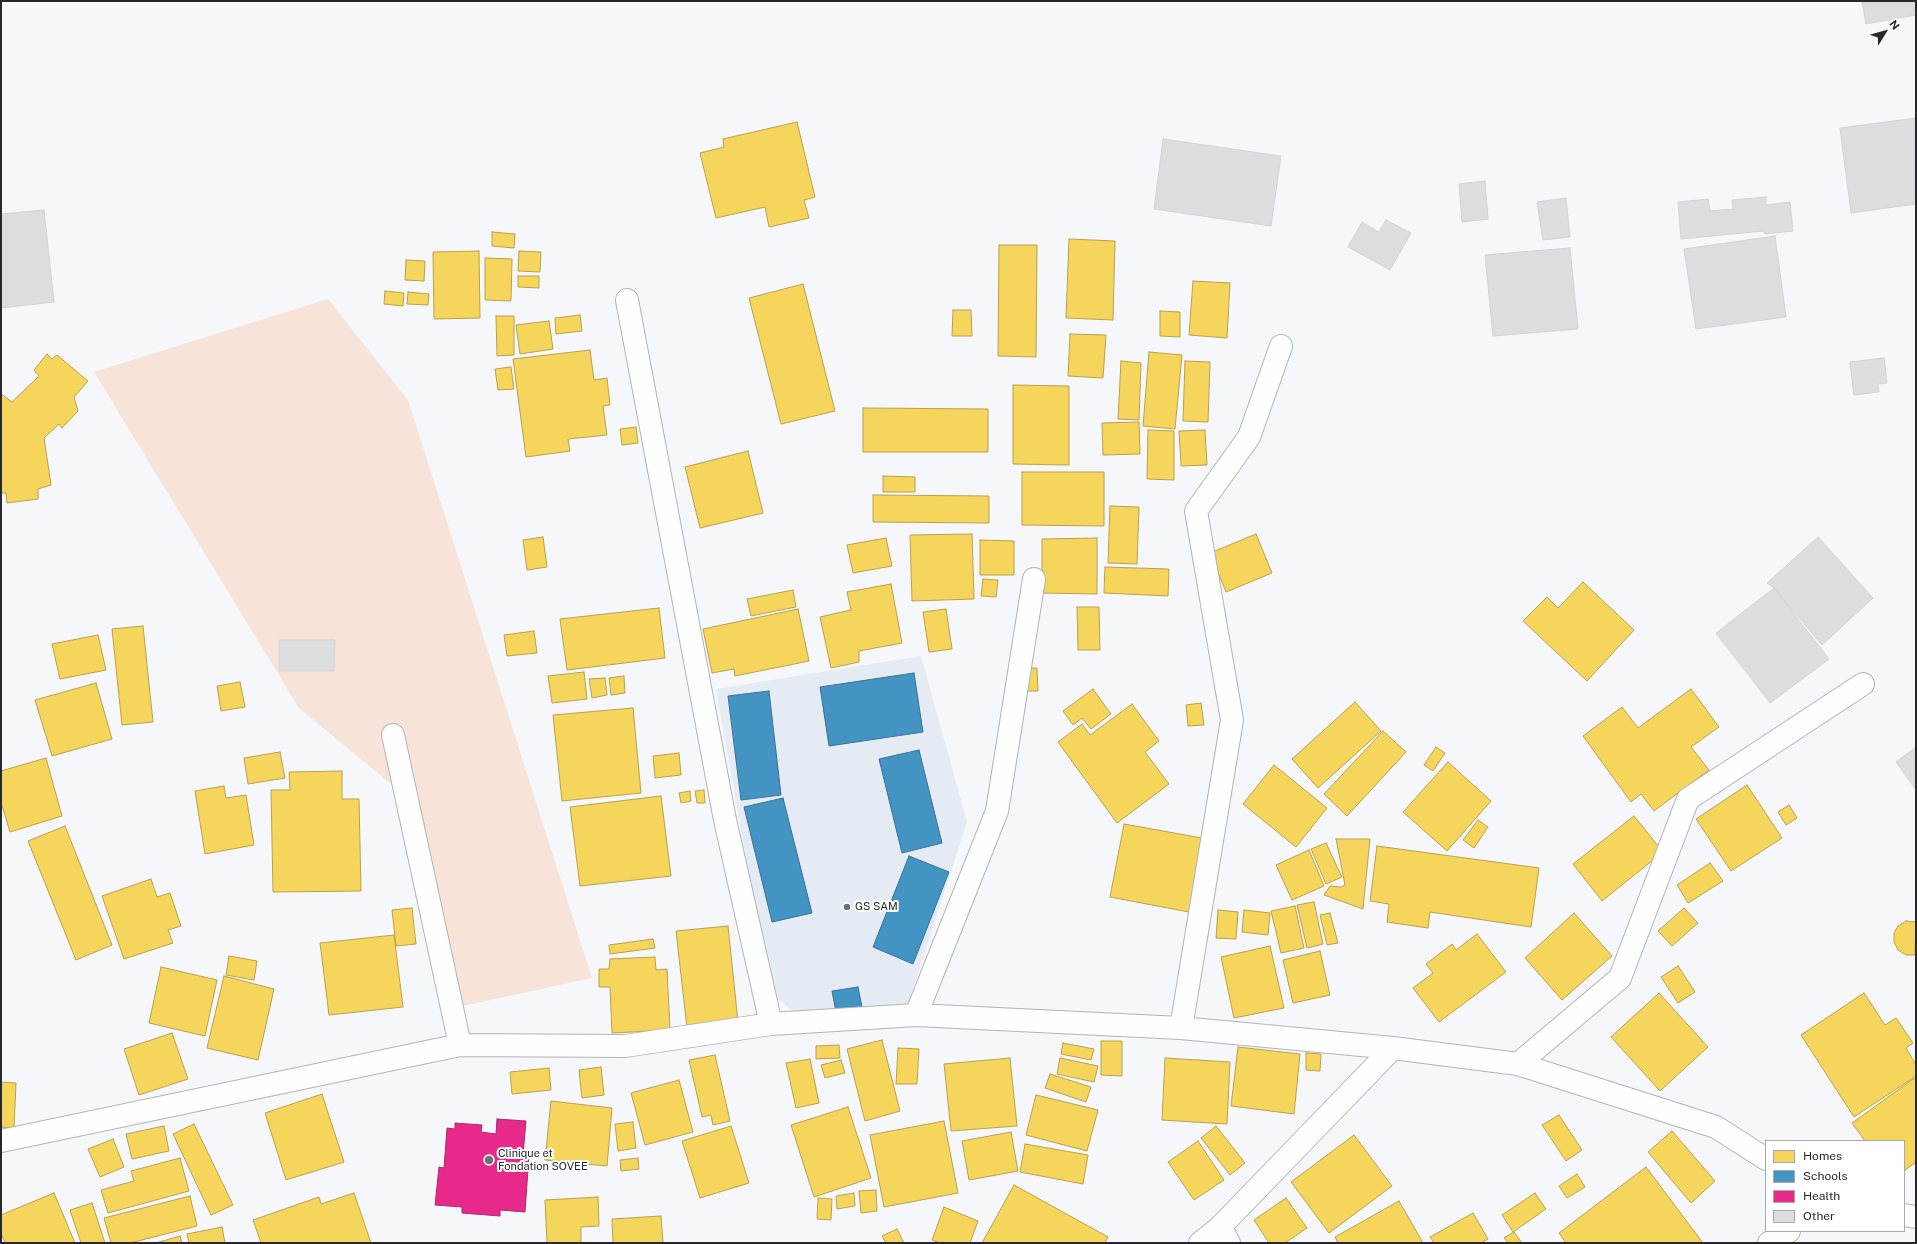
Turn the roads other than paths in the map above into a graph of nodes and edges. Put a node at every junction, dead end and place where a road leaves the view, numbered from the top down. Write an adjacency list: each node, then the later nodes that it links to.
1 (627, 300): 7 (street)
2 (1281, 346): 8 (street)
3 (1034, 579): 6 (street)
4 (1863, 684): 11 (street)
5 (393, 735): 9 (street)
6 (916, 1014): 7 (street); 8 (street)
7 (771, 1024): 9 (street)
8 (1181, 1028): 10 (street)
9 (460, 1045): 12 (street)
10 (1393, 1048): 11 (street); 17 (street)
11 (1518, 1064): 13 (street)
12 (1, 1141)
13 (1765, 1158)
14 (1905, 1215): 15 (street)
15 (1916, 1217)
16 (1787, 1232): 19 (street)
17 (1225, 1235): 18 (street)
18 (1200, 1243)
19 (1770, 1243)

